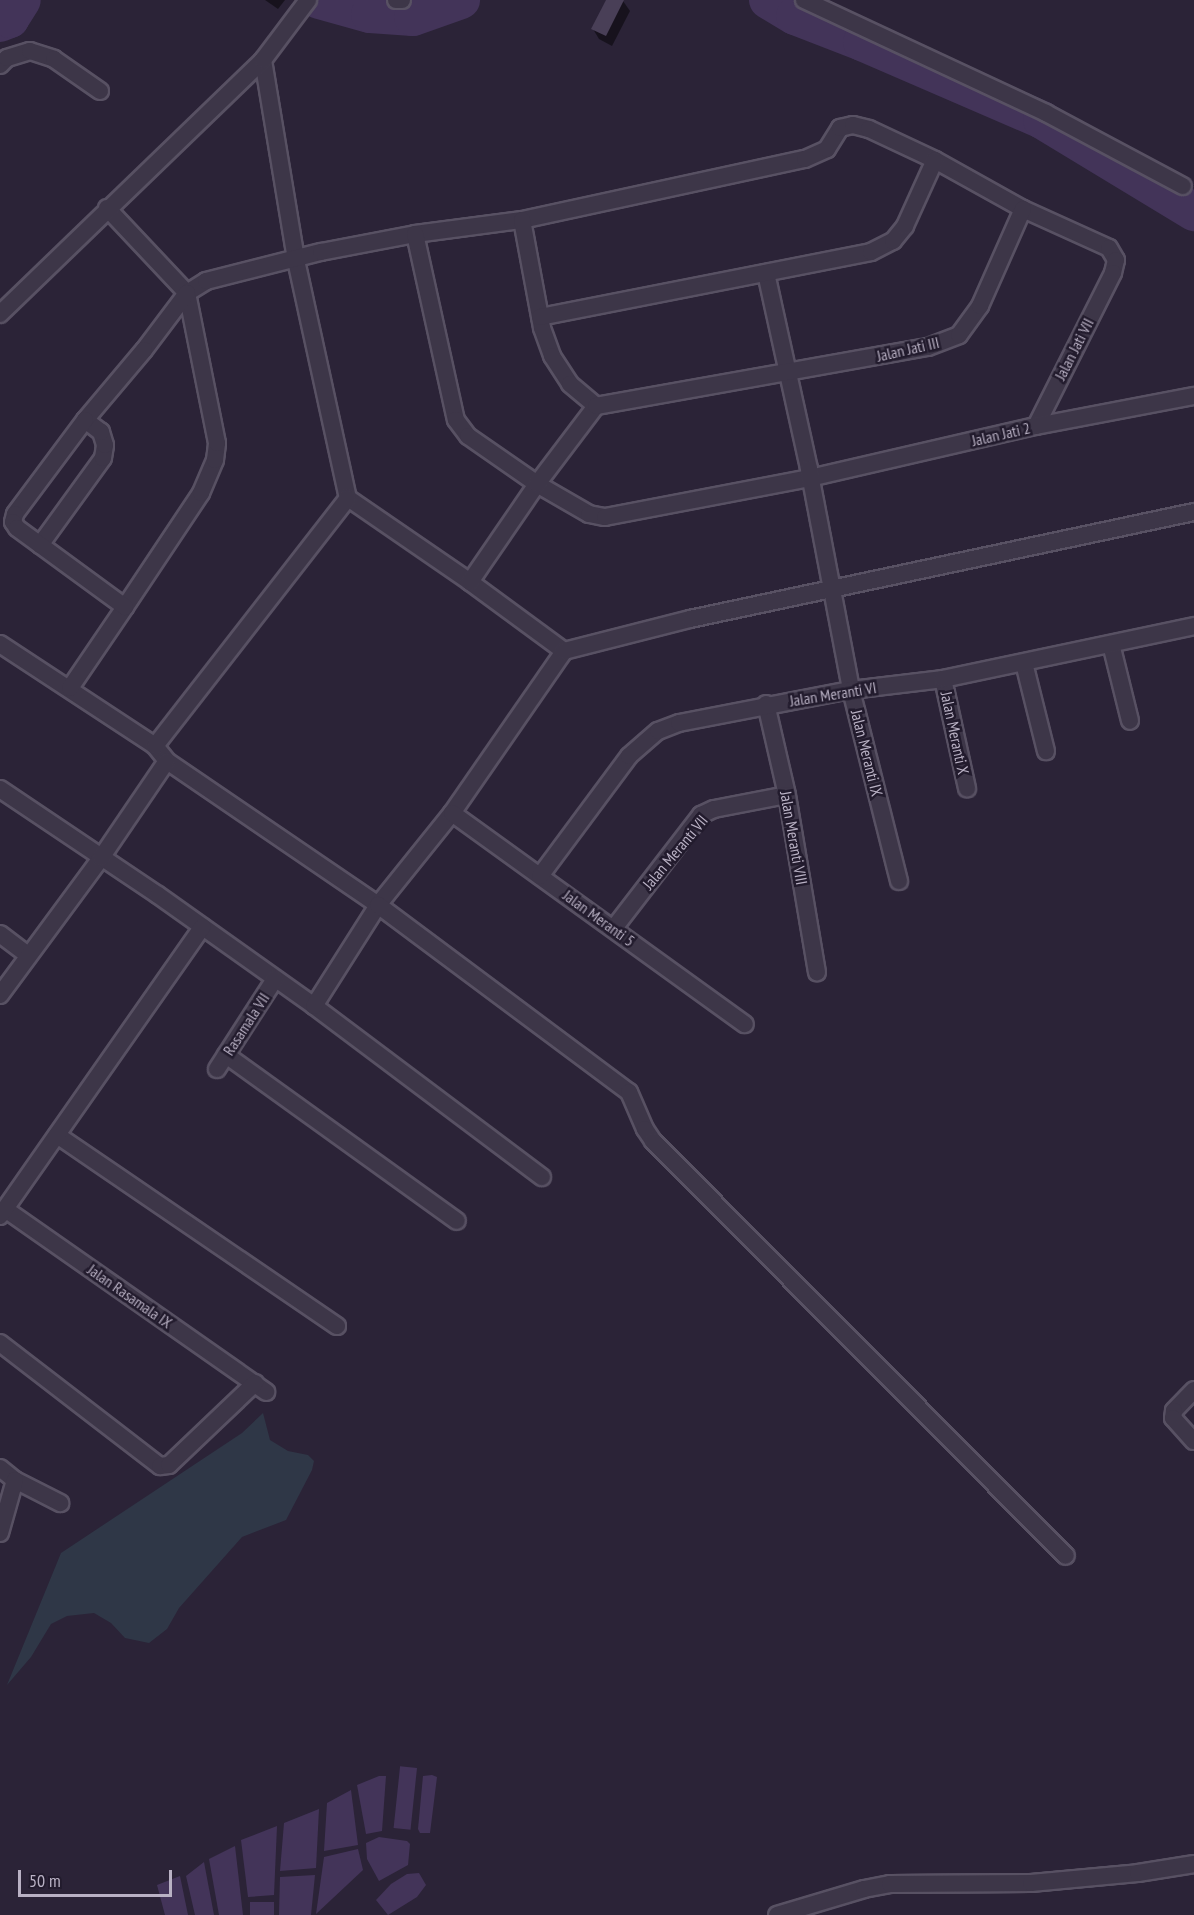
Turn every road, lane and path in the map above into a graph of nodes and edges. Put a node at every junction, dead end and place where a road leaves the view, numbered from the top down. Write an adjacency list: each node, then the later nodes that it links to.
1 (308, 0): 5 (street)
2 (396, 0): 3 (street)
3 (402, 0)
4 (804, 0): 9 (street)
5 (263, 60): 10 (street); 14 (street)
6 (0, 65): 7 (street)
7 (100, 91)
8 (935, 160): 11 (street); 12 (street); 15 (street)
9 (1183, 186)
10 (107, 208): 16 (street); 17 (street)
11 (1023, 209): 19 (street, Jalan Jati III); 23 (street, Jalan Jati VII)
12 (522, 220): 13 (street); 18 (street)
13 (415, 234): 14 (street); 25 (street, Jalan Jati 2)
14 (296, 260): 16 (street); 26 (street)
15 (766, 273): 18 (street); 19 (street, Jalan Meranti IX)
16 (187, 293): 22 (street); 31 (street)
17 (0, 314)
18 (540, 317): 21 (street)
19 (787, 374): 21 (street, Jalan Jati III); 24 (street, Jalan Meranti IX)
20 (1194, 396): 23 (street, Jalan Jati 2)
21 (596, 406): 25 (street)
22 (85, 420): 28 (street); 28 (street)
23 (1036, 426): 24 (street, Jalan Jati 2)
24 (810, 477): 25 (street, Jalan Jati 2); 30 (street, Jalan Meranti IX)
25 (537, 484): 29 (street)
26 (348, 498): 29 (street); 42 (street)
27 (1194, 512): 30 (street)
28 (40, 545): 31 (street)
29 (470, 582): 35 (street)
30 (831, 589): 35 (street); 39 (street, Jalan Meranti IX)
31 (124, 607): 38 (street)
32 (1194, 626): 34 (street, Jalan Meranti VI)
33 (0, 644): 38 (street)
34 (1111, 645): 36 (street, Jalan Meranti VI); 41 (street)
35 (564, 651): 48 (street)
36 (1024, 663): 37 (street, Jalan Meranti VI); 43 (street)
37 (943, 679): 39 (street, Jalan Meranti VI); 45 (street, Jalan Meranti X)
38 (70, 688): 42 (street)
39 (850, 690): 40 (street, Jalan Meranti VI); 51 (street, Jalan Meranti IX)
40 (766, 704): 47 (street, Jalan Meranti VIII); 50 (street, Jalan Meranti VI)
41 (1130, 721)
42 (155, 746): 44 (street)
43 (1046, 751)
44 (167, 761): 49 (street); 52 (street)
45 (967, 788)
46 (0, 789): 49 (street)
47 (787, 795): 54 (street, Jalan Meranti VII); 57 (street, Jalan Meranti VIII)
48 (452, 813): 50 (street, Jalan Meranti 5); 52 (street)
49 (100, 858): 53 (street); 56 (street)
50 (540, 876): 54 (street, Jalan Meranti 5)
51 (899, 881)
52 (378, 905): 60 (street); 74 (street)
53 (202, 927): 58 (street); 62 (street)
54 (614, 928): 61 (street, Jalan Meranti 5)
55 (0, 934): 56 (street)
56 (28, 954): 59 (street)
57 (817, 972)
58 (275, 979): 60 (street); 65 (street, Rasamala VII)
59 (0, 995)
60 (314, 1006): 63 (street)
61 (745, 1024)
62 (57, 1135): 64 (street); 66 (street)
63 (542, 1177)
64 (3, 1212): 67 (street, Jalan Rasamala IX)
65 (457, 1221)
66 (337, 1326)
67 (0, 1343)
68 (1194, 1390): 69 (street)
69 (1194, 1441)
70 (0, 1468): 71 (street)
71 (15, 1480): 72 (street); 73 (street)
72 (60, 1503)
73 (0, 1533)
74 (1066, 1556)
75 (1194, 1864): 76 (street)
76 (777, 1915)

